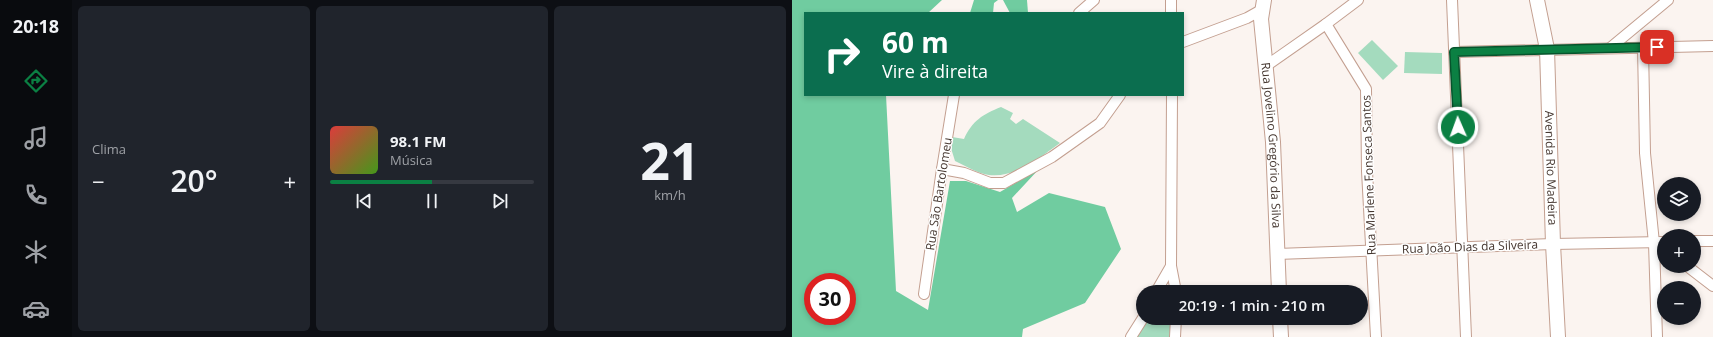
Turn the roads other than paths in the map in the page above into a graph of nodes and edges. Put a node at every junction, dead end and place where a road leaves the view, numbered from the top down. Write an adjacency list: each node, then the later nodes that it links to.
1 (1094, 0): 8 (street)
2 (1171, 0): 9 (street)
3 (1358, 0): 10 (street)
4 (1452, 0): 16 (street)
5 (1537, 0): 15 (main road, Avenida Rio Madeira)
6 (1663, 2): 14 (street)
7 (1264, 4): 11 (street); 17 (main road, Rua Jovelino Gregório da Silva)
8 (1080, 12)
9 (1171, 12)
10 (1326, 24): 17 (street); 28 (street, Rua Marlene Fonseca Santos)
11 (1184, 42)
12 (1713, 46): 13 (street)
13 (1643, 47): 14 (street); 22 (street)
14 (1610, 48): 15 (street)
15 (1546, 49): 16 (street); 26 (main road, Avenida Rio Madeira)
16 (1454, 52): 27 (street)
17 (1266, 66): 29 (main road, Rua Jovelino Gregório da Silva)
18 (954, 96): 21 (street, Rua São Bartolomeu)
19 (1119, 96): 21 (street)
20 (1172, 96): 30 (street)
21 (942, 168): 37 (street, Rua São Bartolomeu)
22 (1659, 229)
23 (1701, 241): 24 (street)
24 (1713, 241)
25 (1657, 243): 26 (street, Rua João Dias da Silveira)
26 (1553, 244): 27 (street, Rua João Dias da Silveira); 46 (main road, Avenida Rio Madeira)
27 (1462, 248): 28 (street, Rua João Dias da Silveira); 45 (street)
28 (1372, 250): 29 (street, Rua João Dias da Silveira); 44 (street, Rua Marlene Fonseca Santos)
29 (1276, 254): 35 (main road, Rua Jovelino Gregório da Silva)
30 (1171, 266): 33 (street); 34 (street)
31 (1660, 273): 47 (street)
32 (1696, 273): 36 (street)
33 (1160, 285)
34 (1175, 285)
35 (1278, 285)
36 (1713, 286)
37 (924, 294)
38 (1139, 325): 41 (street)
39 (1176, 325): 42 (street)
40 (1280, 325): 43 (main road)
41 (1131, 337)
42 (1175, 337)
43 (1281, 337)
44 (1376, 337)
45 (1466, 337)
46 (1558, 337)
47 (1657, 337)

